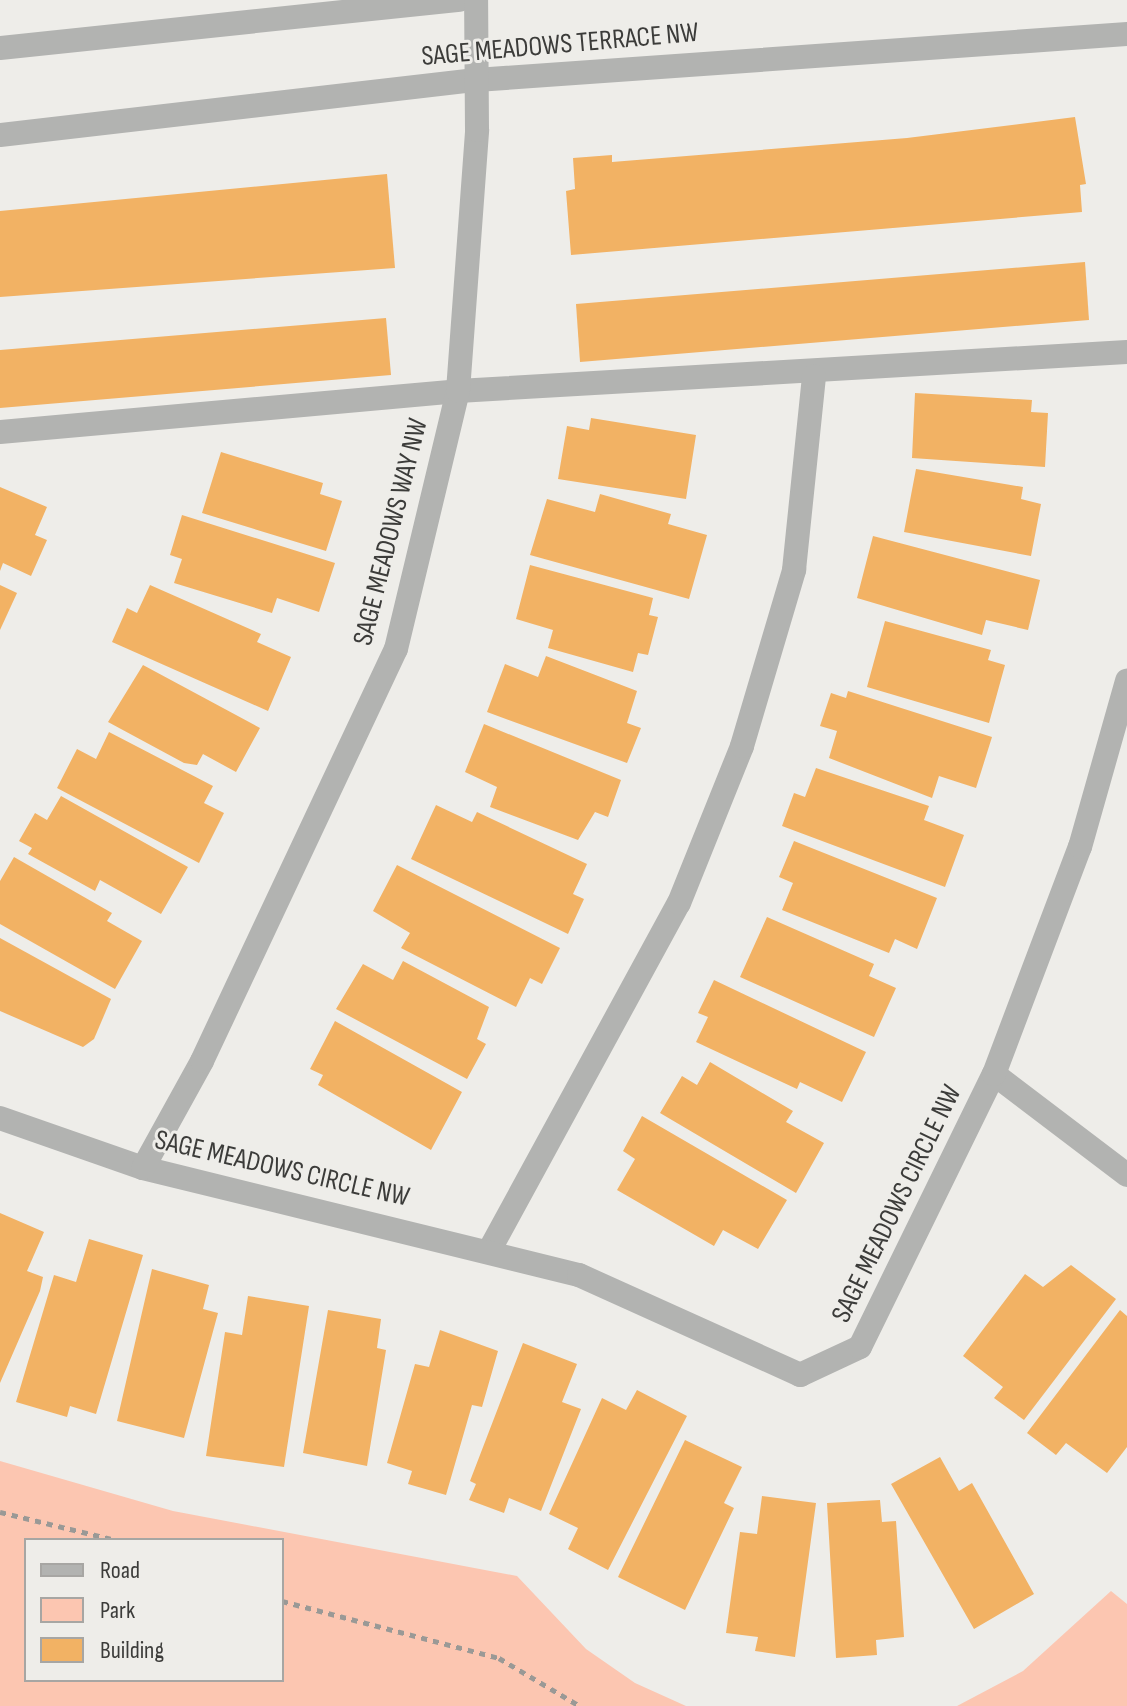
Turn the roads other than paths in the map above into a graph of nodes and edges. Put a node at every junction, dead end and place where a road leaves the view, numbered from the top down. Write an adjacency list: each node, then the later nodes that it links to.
1 (460, 0): 4 (street, SAGE MEADOWS TERRACE NW)
2 (476, 0): 5 (street, SAGE MEADOWS WAY NW)
3 (1127, 34): 5 (street, SAGE MEADOWS TERRACE NW)
4 (0, 48)
5 (476, 80): 6 (street, SAGE MEADOWS TERRACE NW); 9 (street, SAGE MEADOWS WAY NW)
6 (0, 135)
7 (1127, 352): 8 (street)
8 (814, 376): 9 (street); 16 (street)
9 (458, 391): 10 (street); 14 (street, SAGE MEADOWS WAY NW)
10 (0, 432)
11 (1127, 681): 12 (street, SAGE MEADOWS CIRCLE NW)
12 (994, 1074): 15 (street); 16 (street, SAGE MEADOWS CIRCLE NW)
13 (0, 1118): 14 (street, SAGE MEADOWS CIRCLE NW)
14 (143, 1168): 16 (street, SAGE MEADOWS CIRCLE NW)
15 (1127, 1175)
16 (489, 1251)

